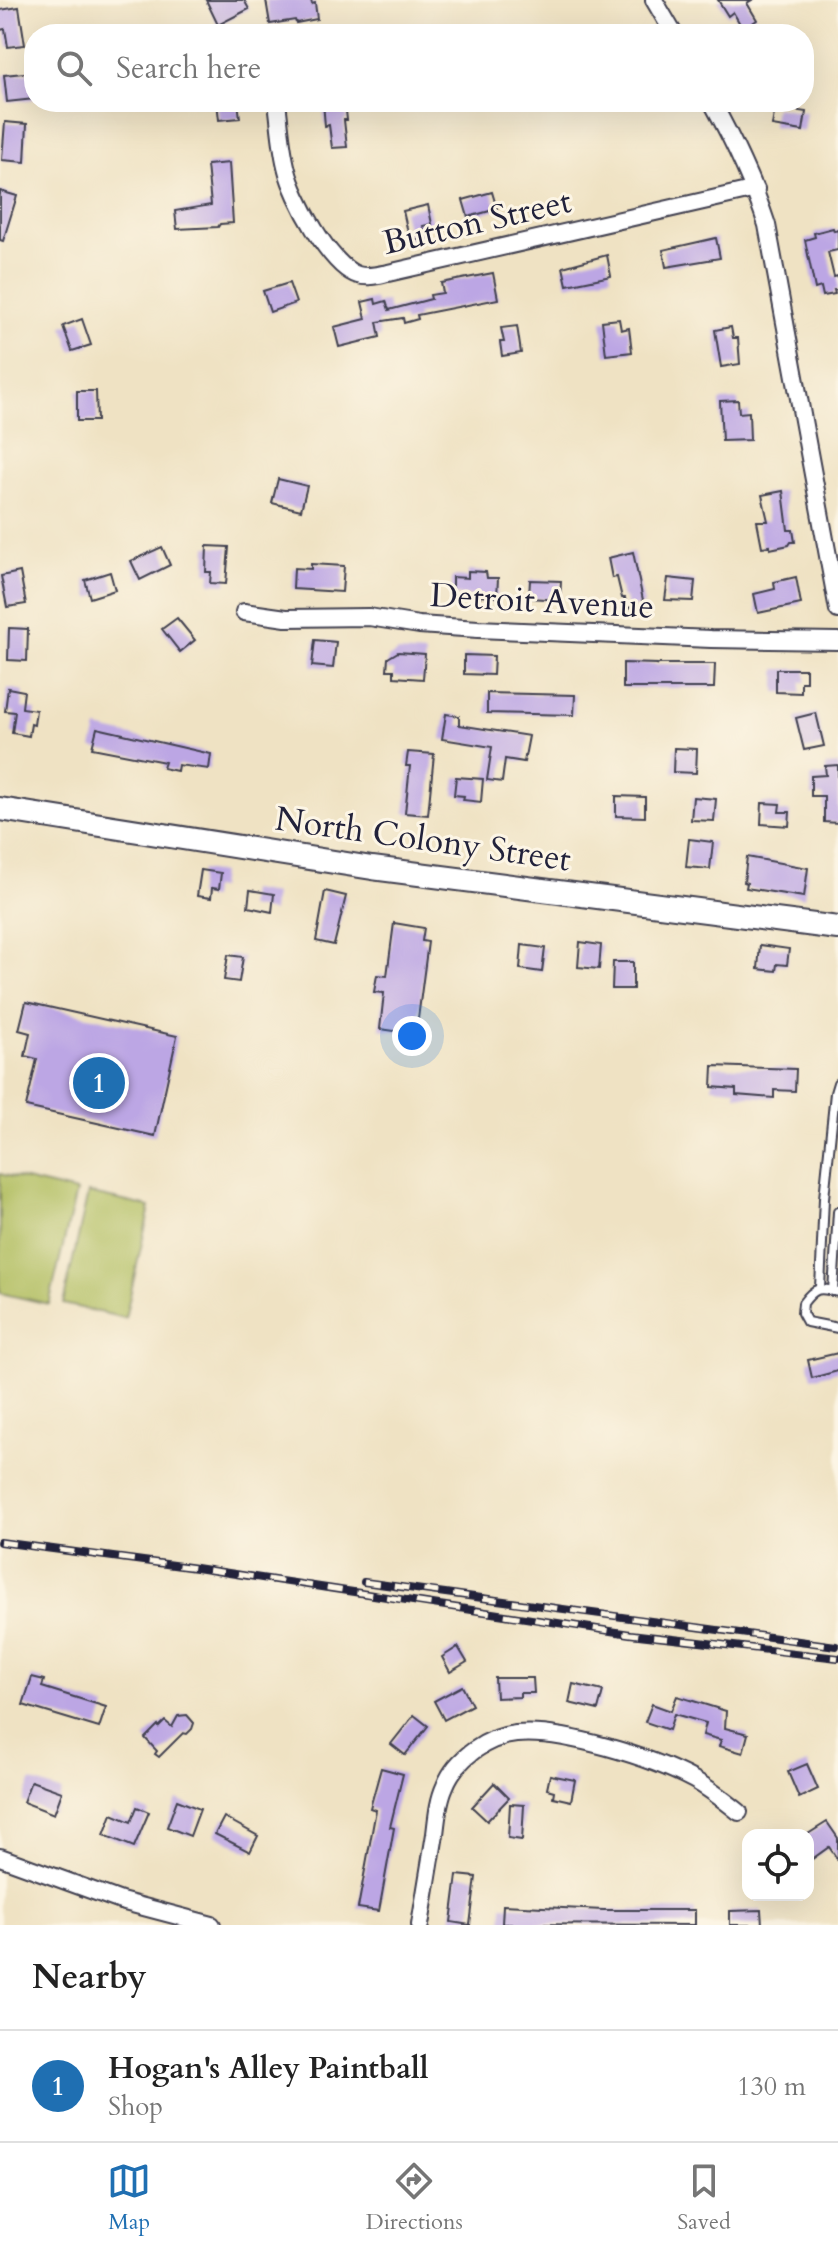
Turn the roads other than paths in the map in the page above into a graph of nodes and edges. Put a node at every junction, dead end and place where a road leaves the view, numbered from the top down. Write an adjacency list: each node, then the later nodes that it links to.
1 (654, 0): 2 (street)
2 (668, 24)
3 (278, 112): 5 (street, Button Street)
4 (717, 112): 5 (street)
5 (756, 189): 6 (street)
6 (838, 610)
7 (244, 612): 8 (street, Detroit Avenue)
8 (838, 641)
9 (0, 809): 10 (main road, North Colony Street)
10 (838, 928)
11 (838, 1083): 12 (lane)
12 (835, 1126): 14 (lane)
13 (838, 1212): 15 (lane)
14 (820, 1288): 15 (lane); 16 (lane)
15 (836, 1292)
16 (838, 1328)
17 (739, 1812): 20 (street)
18 (0, 1857): 19 (street)
19 (212, 1925)
20 (420, 1925)

